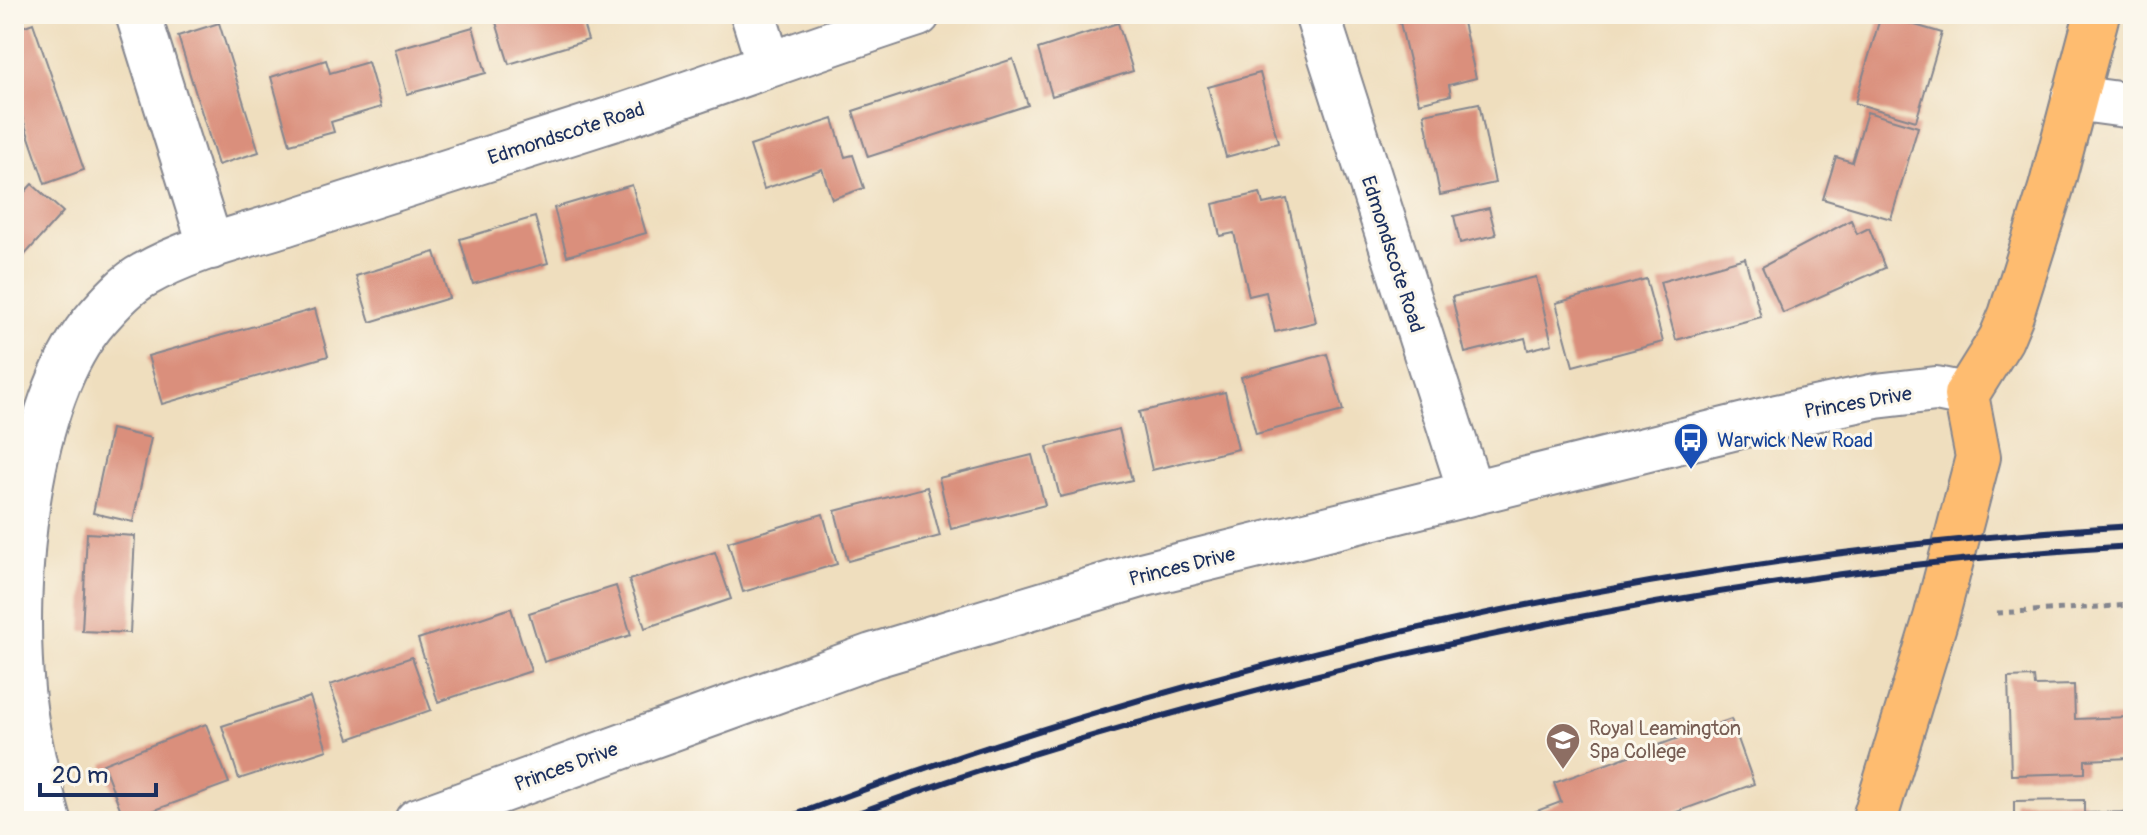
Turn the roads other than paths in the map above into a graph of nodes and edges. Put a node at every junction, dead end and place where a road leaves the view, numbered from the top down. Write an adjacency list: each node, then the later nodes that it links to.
1 (138, 14): 9 (street)
2 (753, 14): 6 (street)
3 (918, 14): 6 (street, Edmondscote Road)
4 (1317, 14): 11 (street, Edmondscote Road)
5 (2097, 14): 7 (main road)
6 (768, 62): 9 (street, Edmondscote Road)
7 (2074, 98): 8 (street); 10 (main road)
8 (2133, 106)
9 (211, 247): 12 (street, Edmondscote Road)
10 (1966, 395): 11 (street, Princes Drive); 15 (main road)
11 (1471, 493): 14 (street, Princes Drive)
12 (16, 628): 13 (street, Edmondscote Road)
13 (49, 821)
14 (417, 821)
15 (1874, 821)

